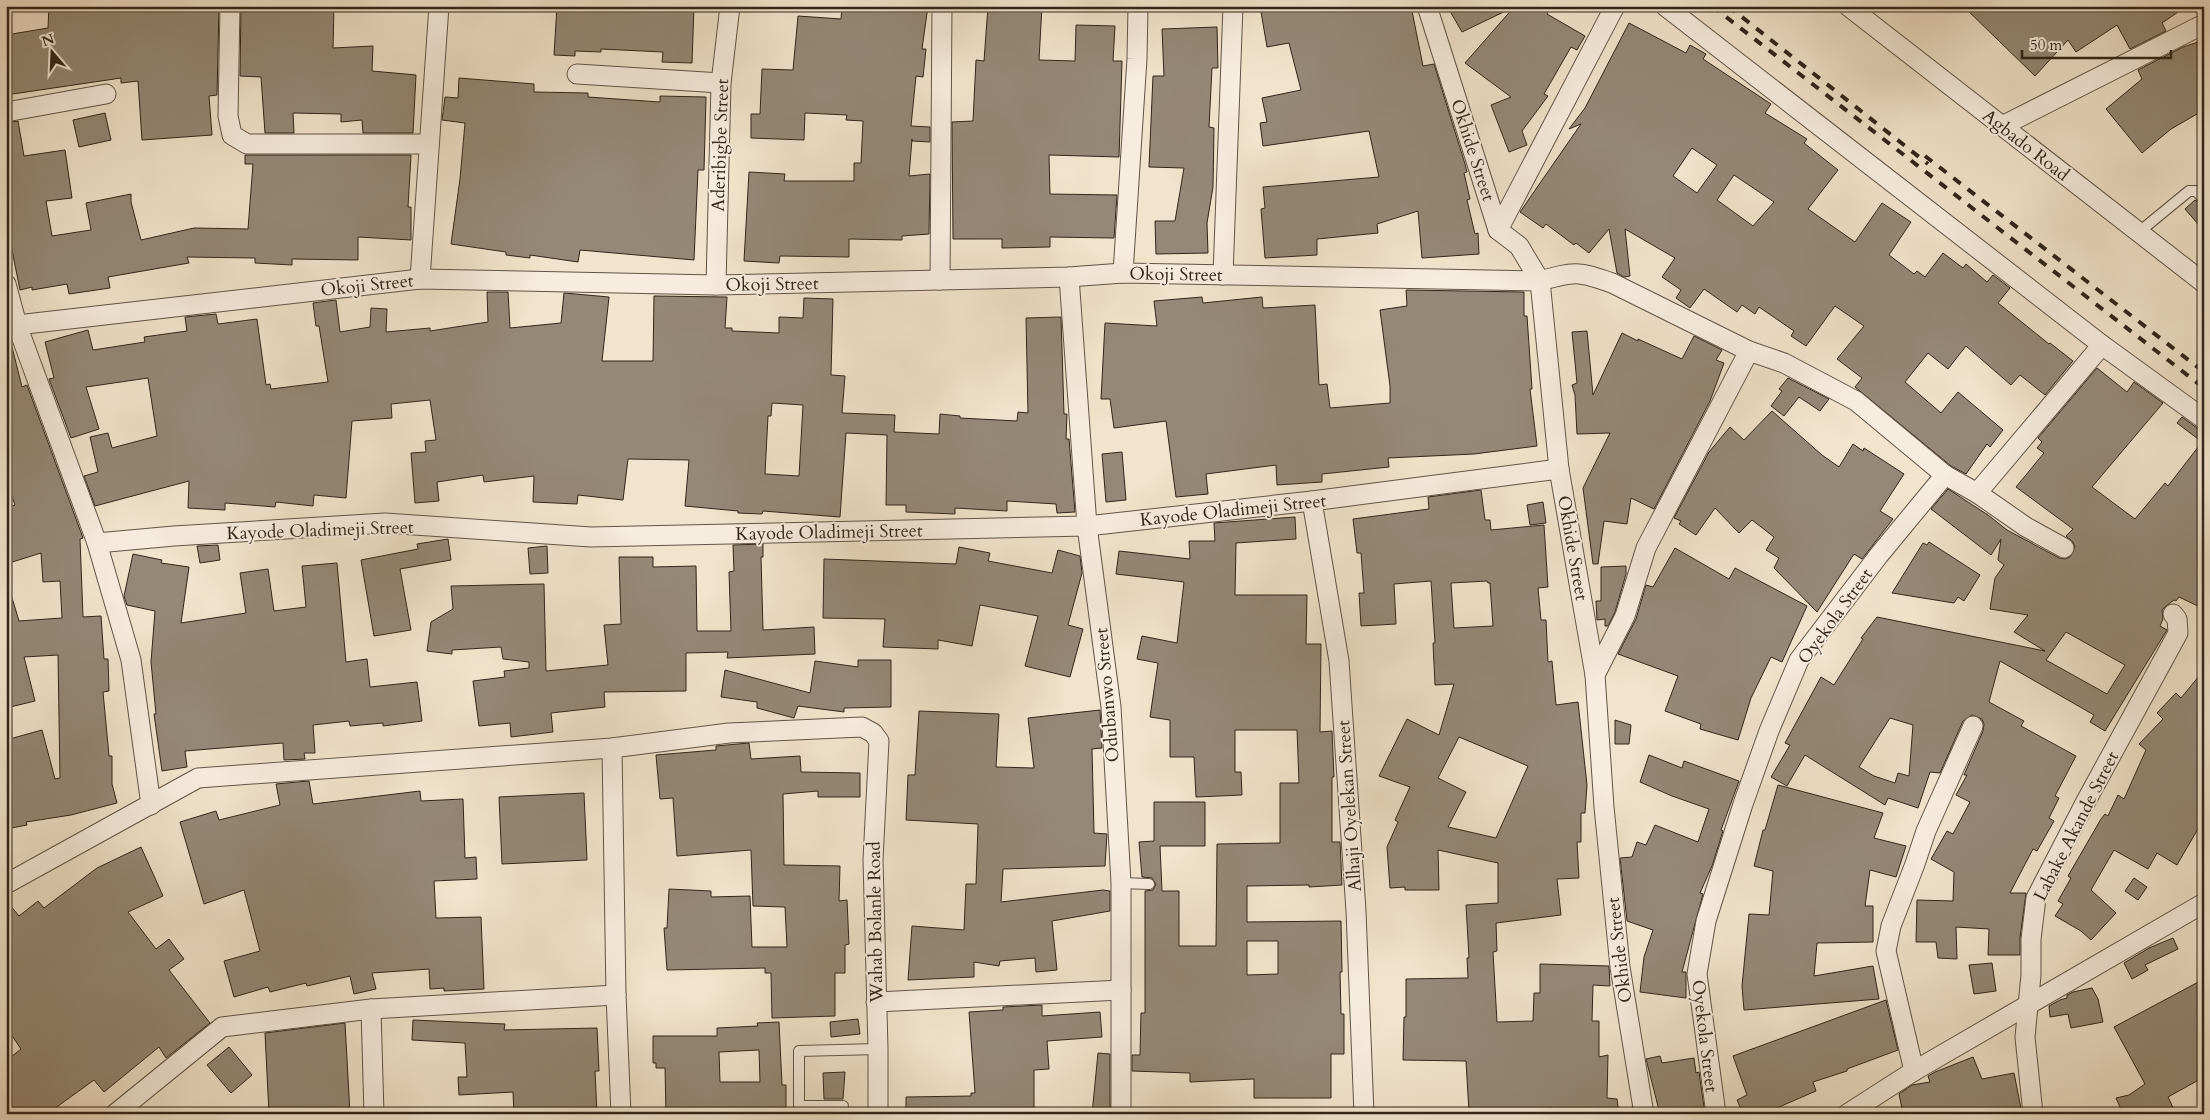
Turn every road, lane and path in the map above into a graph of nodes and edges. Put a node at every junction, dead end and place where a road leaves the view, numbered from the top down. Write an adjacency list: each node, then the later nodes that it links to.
1 (230, 6): 17 (street)
2 (439, 6): 17 (street)
3 (730, 6): 13 (street, Aderibigbe Street)
4 (942, 6): 25 (street)
5 (1138, 6): 21 (street)
6 (1233, 6): 22 (street)
7 (1427, 6): 19 (street, Okhide Street)
8 (1615, 6): 19 (street)
9 (1665, 6): 31 (street)
10 (1848, 6): 16 (street, Agbado Road)
11 (2204, 24): 16 (street)
12 (577, 74): 13 (street)
13 (721, 83): 29 (street, Aderibigbe Street)
14 (106, 94): 15 (street)
15 (6, 112)
16 (2002, 126): 20 (street, Agbado Road)
17 (429, 144): 24 (street)
18 (2204, 199): 20 (lane)
19 (1498, 230): 26 (street, Okhide Street)
20 (2139, 232): 27 (street, Agbado Road)
21 (1123, 273): 22 (street, Okoji Street); 23 (street, Okoji Street)
22 (1223, 275): 26 (street, Okoji Street)
23 (1069, 278): 25 (street, Okoji Street); 38 (street, Odubanwo Street)
24 (420, 279): 29 (street, Okoji Street); 30 (street, Okoji Street)
25 (940, 280): 29 (street, Okoji Street)
26 (1540, 281): 32 (street, Okoji Street); 34 (street, Okhide Street)
27 (2204, 283)
28 (6, 284): 30 (street)
29 (716, 285)
30 (12, 327): 39 (street)
31 (2102, 345): 33 (street); 36 (street)
32 (1750, 351): 35 (street, Okoji Street); 42 (street)
33 (2204, 419)
34 (1559, 469): 37 (street, Kayode Oladimeji Street); 42 (street, Okhide Street)
35 (1945, 475): 36 (street); 65 (street, Oyekola Street)
36 (1977, 493): 40 (street)
37 (1312, 501): 38 (street, Kayode Oladimeji Street); 63 (street, Alhaji Oyelekan Street)
38 (1087, 526): 39 (street, Kayode Oladimeji Street); 46 (street, Odubanwo Street)
39 (97, 543): 45 (street)
40 (2064, 548)
41 (2173, 614): 53 (street, Labake Akande Street)
42 (1595, 675): 64 (street, Okhide Street)
43 (1973, 726): 56 (street)
44 (612, 748): 45 (street); 51 (street); 52 (street, Wahab Bolanle Road)
45 (151, 805): 47 (street)
46 (1121, 883): 48 (lane); 50 (street, Odubanwo Street)
47 (6, 884)
48 (1149, 884)
49 (2204, 903): 53 (street)
50 (1121, 990): 52 (street); 62 (street, Odubanwo Street)
51 (616, 995): 54 (street); 60 (street)
52 (876, 1002): 55 (street, Wahab Bolanle Road)
53 (2028, 1004): 56 (street); 67 (street, Labake Akande Street)
54 (372, 1009): 58 (street); 59 (street)
55 (878, 1049): 57 (lane); 61 (street, Wahab Bolanle Road)
56 (1914, 1071): 66 (street)
57 (843, 1106)
58 (115, 1114)
59 (374, 1114)
60 (621, 1114)
61 (878, 1114)
62 (1121, 1114)
63 (1364, 1114)
64 (1644, 1114)
65 (1716, 1114)
66 (1846, 1114)
67 (2033, 1114)

